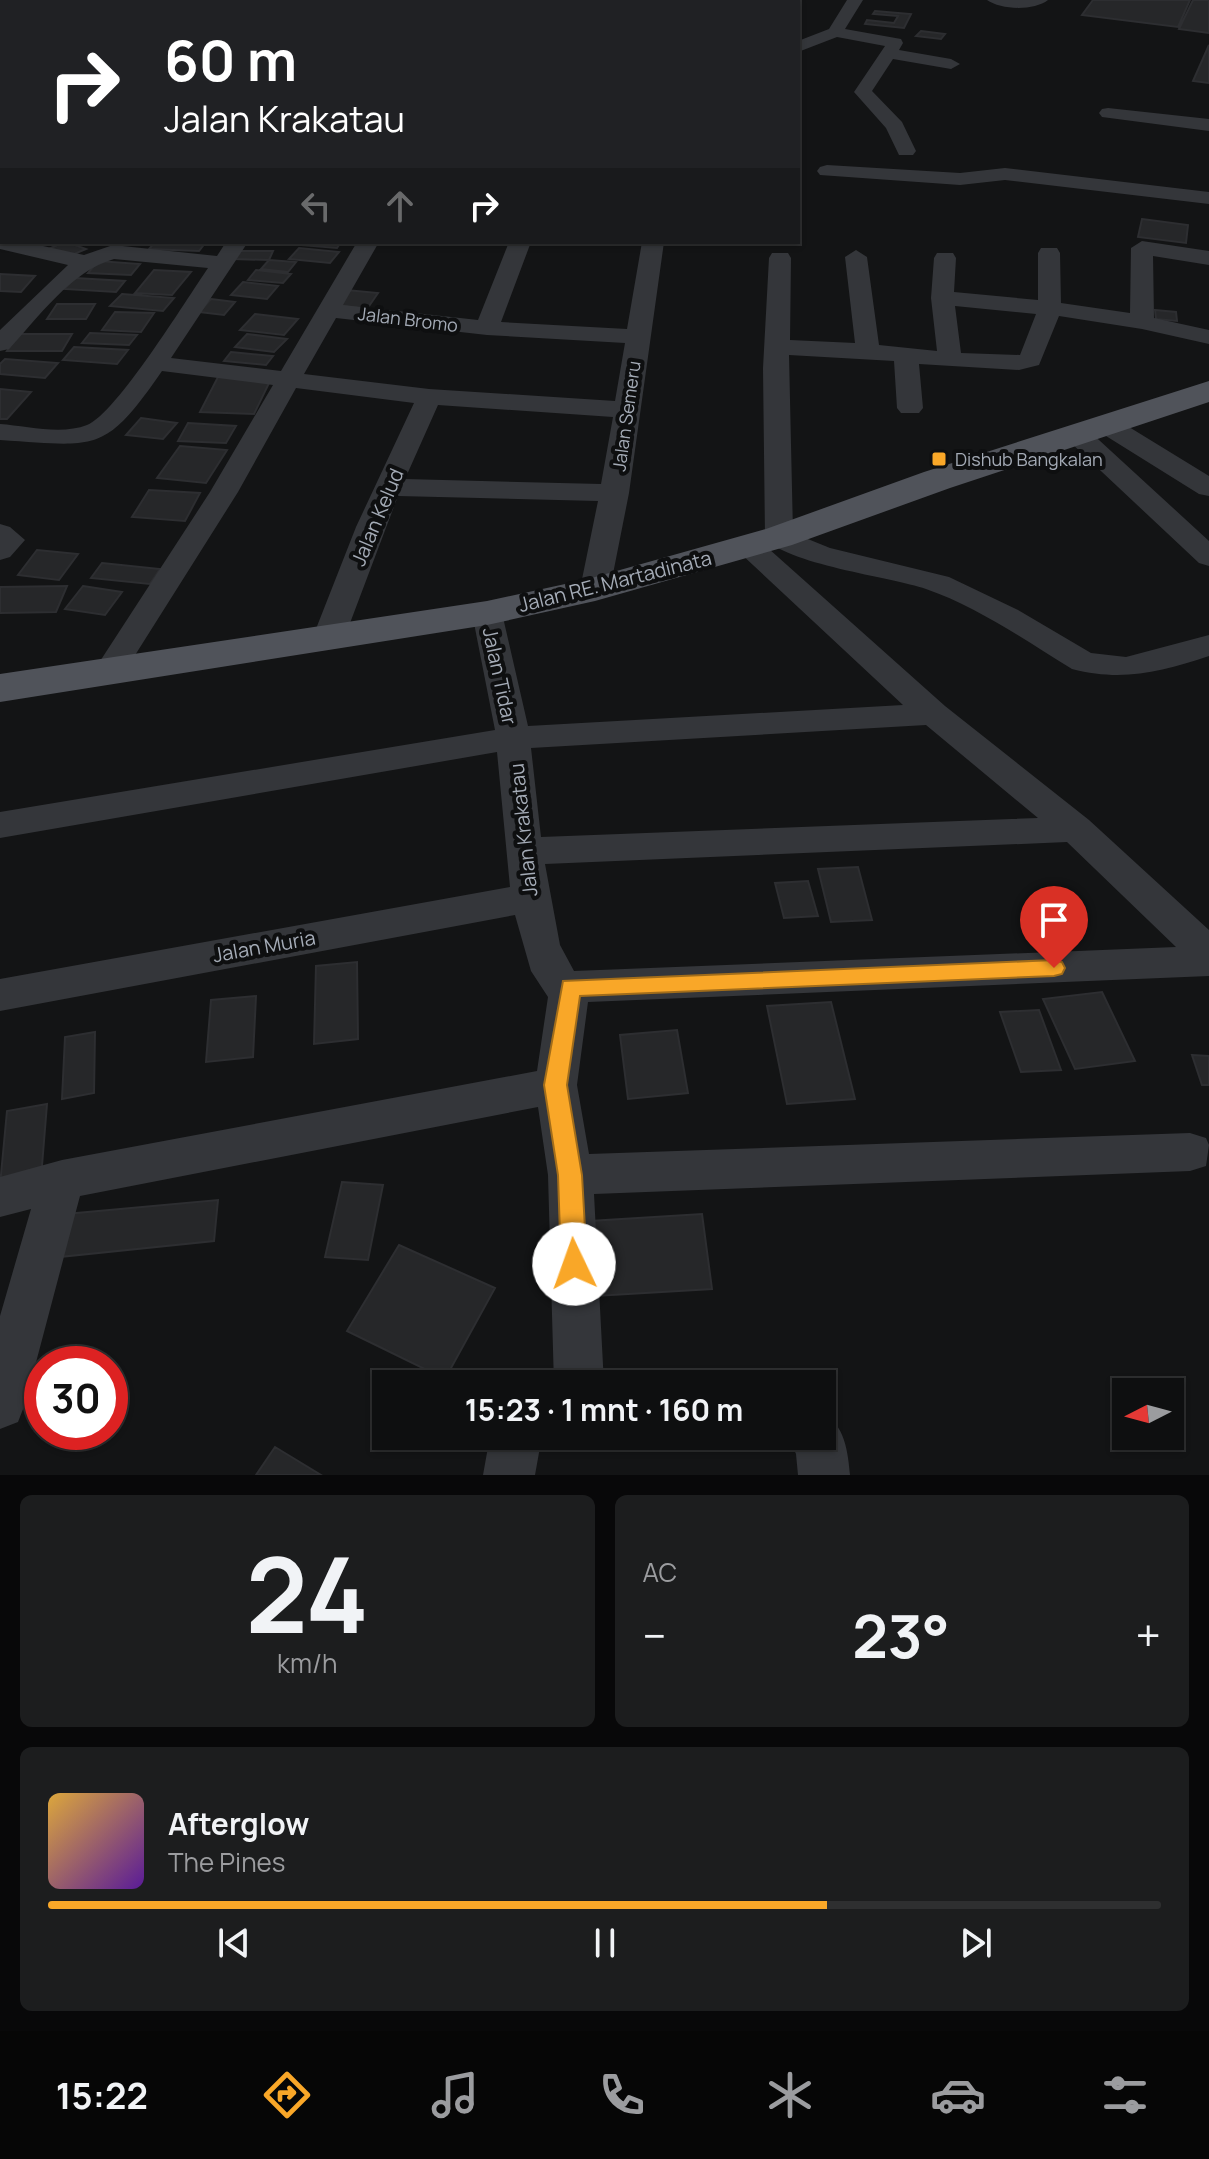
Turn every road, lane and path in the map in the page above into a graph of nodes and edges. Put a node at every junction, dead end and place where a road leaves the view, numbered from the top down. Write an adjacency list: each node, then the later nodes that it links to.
1 (855, 0): 4 (street)
2 (995, 0): 3 (street)
3 (1040, 0)
4 (835, 32): 5 (street); 6 (street)
5 (800, 46)
6 (888, 53): 7 (street); 10 (street)
7 (951, 64)
8 (1107, 114): 9 (street)
9 (1209, 125)
10 (906, 151)
11 (827, 171): 12 (street)
12 (1209, 198)
13 (4, 244): 23 (street)
14 (236, 244): 24 (street)
15 (367, 244): 27 (street)
16 (519, 244): 29 (street, Jalan Bromo)
17 (653, 244): 31 (street, Jalan Semeru)
18 (1049, 253): 26 (street)
19 (856, 257): 34 (street)
20 (780, 258): 33 (street)
21 (945, 258): 25 (street)
22 (1209, 258): 28 (street)
23 (85, 262): 24 (street); 32 (street)
24 (222, 263): 37 (street)
25 (942, 298): 26 (street); 36 (street)
26 (1050, 308): 28 (street); 36 (street)
27 (329, 310): 29 (street, Jalan Bromo); 38 (street)
28 (1142, 322): 30 (street)
29 (487, 328): 31 (street, Jalan Bromo)
30 (1208, 335)
31 (637, 337): 42 (street, Jalan Semeru)
32 (0, 344)
33 (778, 347): 34 (street); 49 (street)
34 (868, 351): 35 (street)
35 (906, 356): 36 (street); 41 (street)
36 (950, 360)
37 (155, 363): 38 (street); 44 (street)
38 (289, 377): 40 (street); 56 (street)
39 (1209, 391): 43 (main road, Jalan RE. Martadinata)
40 (429, 397): 42 (street); 45 (street, Jalan Kelud)
41 (910, 408)
42 (628, 410): 47 (street, Jalan Semeru)
43 (1092, 430): 46 (street); 49 (main road, Jalan RE. Martadinata); 51 (street)
44 (0, 432)
45 (388, 487): 47 (street); 54 (street, Jalan Kelud)
46 (1209, 488)
47 (615, 493): 52 (street, Jalan Semeru)
48 (0, 533): 50 (street)
49 (764, 542): 52 (main road, Jalan RE. Martadinata); 55 (street); 58 (street)
50 (0, 551)
51 (1209, 557)
52 (595, 589): 53 (main road, Jalan RE. Martadinata)
53 (487, 613): 54 (main road, Jalan RE. Martadinata); 59 (street, Jalan Tidar)
54 (328, 639): 56 (main road, Jalan RE. Martadinata)
55 (1209, 645)
56 (109, 672): 57 (main road, Jalan RE. Martadinata)
57 (0, 688)
58 (933, 714): 59 (street); 61 (street)
59 (513, 738): 60 (street); 62 (street, Jalan Krakatau)
60 (0, 825)
61 (1076, 829): 62 (street); 64 (street)
62 (526, 851): 63 (street, Jalan Krakatau)
63 (528, 898): 66 (street, Jalan Krakatau); 67 (street, Jalan Muria)
64 (1209, 954)
65 (1209, 961): 66 (street)
66 (570, 987): 68 (street)
67 (0, 995)
68 (556, 1085): 70 (street); 71 (street)
69 (1190, 1152): 70 (street)
70 (570, 1175): 73 (street)
71 (62, 1180): 72 (street); 74 (street)
72 (0, 1197)
73 (578, 1370)
74 (0, 1404)
75 (513, 1450): 77 (street)
76 (821, 1450): 78 (street)
77 (509, 1475)
78 (824, 1475)

